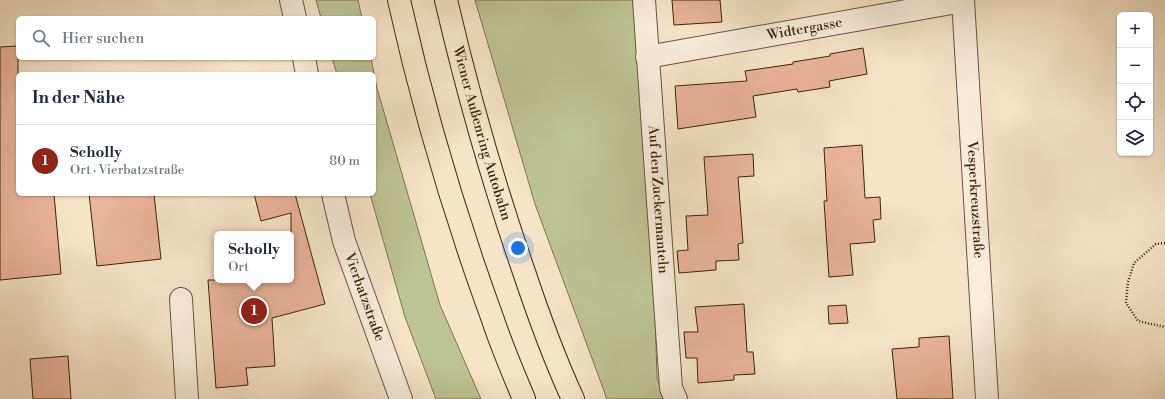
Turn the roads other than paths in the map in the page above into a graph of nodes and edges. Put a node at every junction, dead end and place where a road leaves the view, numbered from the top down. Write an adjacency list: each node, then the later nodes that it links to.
1 (291, 0): 6 (street)
2 (399, 0): 14 (highway)
3 (446, 0): 15 (highway, Wiener Außenring Autobahn)
4 (644, 0): 7 (street, Auf den Zuckermanteln)
5 (963, 1): 7 (street, Widtergasse); 17 (street, Vesperkreuzstraße)
6 (295, 16)
7 (647, 57): 16 (street, Auf den Zuckermanteln)
8 (304, 60): 9 (street)
9 (307, 72)
10 (333, 196): 13 (street, Vierbatzstraße)
11 (181, 299): 12 (street)
12 (187, 399)
13 (401, 399)
14 (524, 399)
15 (573, 399)
16 (676, 399)
17 (987, 399)

